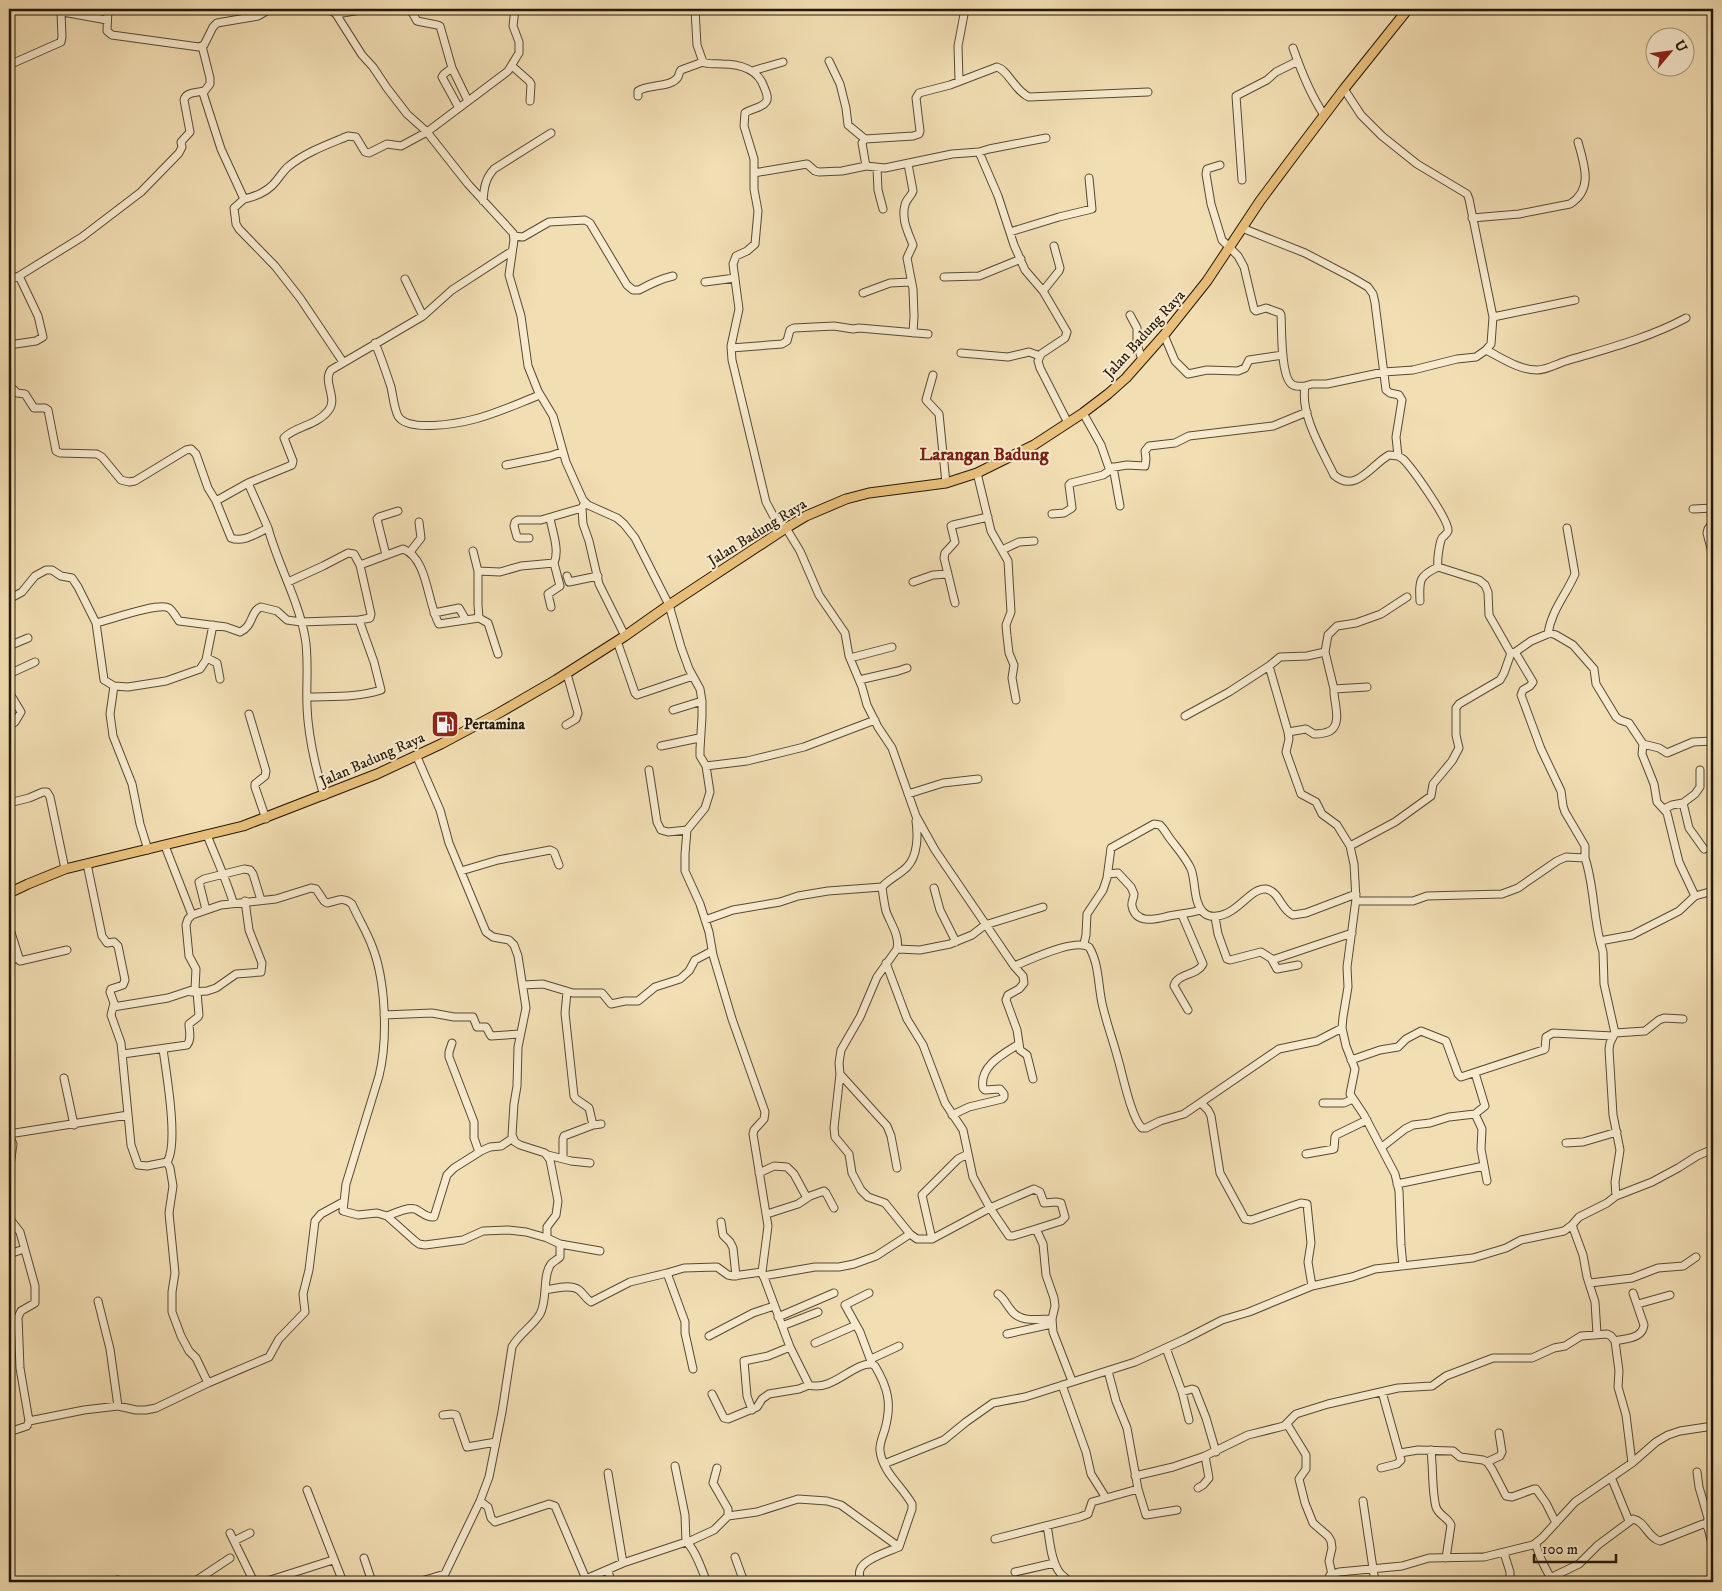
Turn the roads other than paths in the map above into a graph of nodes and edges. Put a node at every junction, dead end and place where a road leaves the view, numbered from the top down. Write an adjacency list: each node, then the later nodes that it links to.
1 (108, 9): 11 (street)
2 (270, 9): 12 (street)
3 (329, 9): 10 (street)
4 (367, 9): 10 (street)
5 (410, 9): 20 (street)
6 (515, 9): 19 (street)
7 (695, 9): 16 (street)
8 (965, 9): 22 (street)
9 (1408, 9): 23 (main road, Jalan Badung Raya)
10 (336, 14): 31 (street)
11 (107, 20): 12 (street); 18 (street)
12 (202, 46): 24 (street)
13 (1293, 48): 15 (street)
14 (830, 61): 34 (street)
15 (1298, 61): 30 (street); 43 (street)
16 (703, 62): 21 (street); 26 (street)
17 (783, 62): 21 (street)
18 (9, 65)
19 (512, 66): 27 (street); 28 (street)
20 (452, 68): 27 (street); 29 (street)
21 (752, 71): 41 (street)
22 (959, 80): 25 (street); 34 (street)
23 (1344, 88): 30 (main road, Jalan Badung Raya); 47 (street)
24 (203, 91): 44 (street); 55 (street)
25 (1148, 92)
26 (638, 96)
27 (468, 101): 29 (street)
28 (530, 102)
29 (459, 108): 31 (street)
30 (1324, 115): 48 (main road, Jalan Badung Raya)
31 (427, 132): 44 (street); 45 (street)
32 (551, 133): 45 (street)
33 (1046, 138): 36 (street)
34 (865, 139): 39 (street)
35 (1578, 142): 47 (street)
36 (979, 152): 37 (street); 49 (street)
37 (908, 164): 40 (street); 62 (street)
38 (1220, 165): 52 (street)
39 (866, 166): 40 (street); 41 (street)
40 (877, 168): 46 (street)
41 (754, 174): 58 (street)
42 (1089, 178): 49 (street)
43 (1242, 180)
44 (244, 198): 81 (street)
45 (483, 201): 50 (street)
46 (883, 209)
47 (1472, 218): 68 (street)
48 (1242, 228): 52 (main road, Jalan Badung Raya); 82 (street)
49 (1010, 232): 54 (street)
50 (514, 236): 53 (street); 56 (street)
51 (1054, 246): 63 (street)
52 (1229, 248): 72 (main road, Jalan Badung Raya); 78 (street)
53 (512, 251): 67 (street); 86 (street)
54 (1021, 260): 57 (street); 63 (street)
55 (19, 276): 59 (street); 74 (street)
56 (673, 276)
57 (944, 277)
58 (735, 278): 61 (street); 75 (street)
59 (9, 279)
60 (405, 280): 67 (street)
61 (705, 282)
62 (910, 282): 64 (street); 70 (street)
63 (1043, 292): 79 (street)
64 (863, 293)
65 (1575, 300): 68 (street)
66 (1130, 315): 80 (street)
67 (423, 316): 73 (street)
68 (1494, 316): 76 (street)
69 (1686, 318): 76 (street)
70 (913, 332): 71 (street); 75 (street)
71 (928, 334)
72 (1164, 335): 78 (street); 80 (main road, Jalan Badung Raya)
73 (375, 343): 81 (street); 86 (street)
74 (9, 345)
75 (732, 348): 109 (street)
76 (1486, 350): 82 (street)
77 (961, 353): 79 (street)
78 (1283, 355): 84 (street)
79 (1040, 356): 89 (street)
80 (1142, 360): 88 (main road, Jalan Badung Raya)
81 (343, 362): 95 (street)
82 (1384, 372): 84 (street); 91 (street)
83 (933, 375): 96 (street)
84 (1305, 386): 87 (street)
85 (9, 390): 97 (street)
86 (540, 395): 90 (street)
87 (1307, 412): 91 (street); 93 (street)
88 (1083, 413): 89 (main road, Jalan Badung Raya); 93 (street)
89 (1068, 423): 94 (main road, Jalan Badung Raya)
90 (562, 452): 92 (street); 98 (street)
91 (1398, 456): 120 (street)
92 (506, 465)
93 (1111, 468): 99 (street); 103 (street)
94 (977, 473): 96 (main road, Jalan Badung Raya); 104 (street)
95 (248, 483): 97 (street); 108 (street)
96 (946, 483): 109 (main road, Jalan Badung Raya)
97 (216, 501): 108 (street)
98 (583, 505): 105 (street); 124 (street); 131 (street)
99 (1120, 506)
100 (1713, 508): 101 (street)
101 (1693, 509)
102 (398, 511): 116 (street)
103 (1052, 514)
104 (988, 517): 113 (street); 122 (street)
105 (550, 518): 111 (street); 118 (street)
106 (419, 522): 115 (street)
107 (1713, 524): 117 (street)
108 (268, 528): 125 (street)
109 (786, 528): 131 (main road, Jalan Badung Raya); 149 (street)
110 (1567, 528): 140 (street)
111 (530, 538)
112 (1034, 541): 113 (street)
113 (1002, 550): 163 (street)
114 (473, 551): 121 (street)
115 (410, 552): 116 (street); 133 (street)
116 (386, 555): 119 (street)
117 (1713, 556)
118 (554, 563): 121 (street); 132 (street)
119 (360, 565): 125 (street); 135 (street)
120 (1438, 567): 129 (street); 146 (street)
121 (478, 571): 134 (street)
122 (948, 574): 126 (street); 130 (street)
123 (567, 576): 124 (street)
124 (598, 576): 142 (street)
125 (288, 582): 137 (street)
126 (913, 582)
127 (1407, 597): 145 (street)
128 (9, 599): 138 (street)
129 (1420, 601)
130 (955, 603)
131 (669, 605): 142 (main road, Jalan Badung Raya); 155 (street)
132 (550, 607)
133 (434, 613): 136 (street); 136 (street)
134 (480, 618): 136 (street); 147 (street)
135 (359, 620): 137 (street); 162 (street)
136 (466, 620)
137 (301, 622): 139 (street); 162 (street)
138 (96, 623): 139 (street); 158 (street)
139 (213, 625): 148 (street)
140 (1548, 634): 146 (street); 174 (street)
141 (28, 638): 143 (street)
142 (621, 639): 154 (main road, Jalan Badung Raya); 155 (street)
143 (9, 646)
144 (892, 646): 149 (street)
145 (1325, 652): 151 (street); 160 (street)
146 (1513, 652): 191 (street); 194 (street)
147 (498, 654)
148 (207, 658): 156 (street); 158 (street)
149 (850, 658): 157 (street)
150 (35, 662): 153 (street)
151 (1269, 666): 167 (street); 171 (street)
152 (907, 668): 157 (street)
153 (9, 674)
154 (567, 674): 169 (street); 176 (main road, Jalan Badung Raya)
155 (693, 676): 164 (street)
156 (220, 679)
157 (859, 680): 168 (street)
158 (114, 686): 193 (street)
159 (1367, 687): 160 (street)
160 (1334, 689): 171 (street)
161 (9, 692): 170 (street)
162 (307, 697): 182 (street)
163 (1016, 700)
164 (702, 701): 165 (street); 172 (street)
165 (673, 710)
166 (249, 714): 187 (street)
167 (1185, 716)
168 (875, 720): 177 (street); 181 (street)
169 (566, 725)
170 (9, 726)
171 (1288, 732): 191 (street)
172 (699, 738): 175 (street); 177 (street)
173 (1713, 741): 174 (street)
174 (1644, 744): 185 (street)
175 (661, 746)
176 (417, 757): 182 (main road, Jalan Badung Raya); 198 (street)
177 (706, 766): 188 (street)
178 (649, 770): 188 (street)
179 (1700, 770): 184 (street)
180 (978, 779): 181 (street)
181 (908, 794): 186 (street)
182 (324, 796): 187 (main road, Jalan Badung Raya)
183 (9, 803): 197 (street)
184 (1683, 804): 185 (street); 192 (street)
185 (1664, 809): 205 (street)
186 (916, 816): 201 (street); 217 (street)
187 (266, 818): 189 (main road, Jalan Badung Raya)
188 (687, 830): 216 (street)
189 (207, 835): 190 (main road, Jalan Badung Raya); 199 (street)
190 (165, 846): 193 (main road, Jalan Badung Raya); 213 (street)
191 (1350, 846): 206 (street)
192 (1704, 849)
193 (148, 850): 195 (main road, Jalan Badung Raya)
194 (1585, 858): 206 (street); 220 (street)
195 (87, 864): 197 (main road, Jalan Badung Raya); 235 (street)
196 (559, 865): 198 (street)
197 (66, 869): 204 (main road, Jalan Badung Raya)
198 (462, 871): 232 (street)
199 (224, 874): 207 (street); 209 (street); 211 (street)
200 (1108, 874): 212 (street); 214 (street); 222 (street)
201 (882, 887): 216 (street); 223 (street)
202 (934, 888): 221 (street)
203 (1713, 891): 205 (street)
204 (9, 893)
205 (1695, 896): 220 (street)
206 (1356, 898): 215 (street); 219 (street)
207 (261, 900): 208 (street); 237 (street)
208 (245, 901): 209 (street); 233 (street)
209 (233, 902): 211 (street)
210 (1044, 907): 217 (street)
211 (206, 910): 213 (street)
212 (1201, 910): 214 (street); 215 (street)
213 (192, 915): 233 (street)
214 (1182, 915): 236 (street)
215 (1215, 917): 227 (street)
216 (705, 920): 225 (street)
217 (985, 925): 221 (street); 231 (street)
218 (9, 926): 226 (street)
219 (1352, 933): 227 (street); 239 (street)
220 (1600, 941): 241 (street)
221 (956, 942): 223 (street)
222 (1084, 944): 231 (street); 252 (street)
223 (897, 949): 229 (street)
224 (67, 950): 226 (street)
225 (712, 951): 234 (street); 277 (street)
226 (18, 958): 228 (street)
227 (1272, 959): 230 (street)
228 (9, 962)
229 (886, 963): 248 (street); 256 (street)
230 (1298, 965)
231 (1014, 966): 243 (street)
232 (523, 986): 234 (street); 240 (street)
233 (194, 992): 235 (street); 244 (street)
234 (567, 992): 260 (street)
235 (113, 1007): 245 (street)
236 (1188, 1010)
237 (384, 1015): 240 (street); 282 (street)
238 (1683, 1019): 241 (street)
239 (1342, 1028): 246 (street); 252 (street)
240 (520, 1034): 263 (street)
241 (1614, 1035): 247 (street); 261 (street)
242 (452, 1043): 267 (street)
243 (1019, 1044): 250 (street); 256 (street)
244 (163, 1048): 245 (street); 272 (street)
245 (122, 1054): 255 (street)
246 (1351, 1060): 247 (street); 251 (street)
247 (1475, 1073): 254 (street)
248 (840, 1074): 275 (street); 291 (street)
249 (64, 1078): 259 (street)
250 (1033, 1079)
251 (1353, 1100): 253 (street); 257 (street)
252 (1201, 1103): 304 (street)
253 (1322, 1103)
254 (1475, 1114): 265 (street); 274 (street)
255 (128, 1115): 259 (street); 272 (street)
256 (952, 1115): 268 (street)
257 (1367, 1120): 265 (street); 269 (street)
258 (601, 1124): 260 (street)
259 (74, 1125): 262 (street)
260 (593, 1125): 271 (street)
261 (1617, 1132): 264 (street); 280 (street)
262 (9, 1135): 276 (street)
263 (513, 1138): 267 (street); 270 (street)
264 (1566, 1143)
265 (1382, 1147): 279 (street)
266 (1713, 1149): 280 (street)
267 (480, 1152): 286 (street)
268 (968, 1154): 284 (street); 293 (street)
269 (1306, 1154)
270 (548, 1155): 271 (street); 292 (street)
271 (564, 1158): 273 (street)
272 (167, 1162): 331 (street)
273 (590, 1163)
274 (1484, 1166): 278 (street); 279 (street)
275 (897, 1168)
276 (9, 1173)
277 (758, 1173): 281 (street); 285 (street)
278 (1487, 1181)
279 (1397, 1184): 299 (street)
280 (1616, 1196): 289 (street)
281 (807, 1198): 283 (street); 285 (street)
282 (343, 1202): 286 (street); 331 (street)
283 (834, 1208)
284 (990, 1208): 290 (street); 290 (street); 293 (street)
285 (767, 1214): 301 (street)
286 (387, 1216): 292 (street)
287 (9, 1218): 295 (street)
288 (721, 1222): 302 (street)
289 (1572, 1225): 299 (street); 303 (street)
290 (1036, 1229): 316 (street)
291 (910, 1234): 293 (street); 301 (street)
292 (547, 1238): 294 (street)
293 (932, 1239)
294 (560, 1244): 296 (street); 305 (street)
295 (24, 1249): 297 (street); 341 (street)
296 (600, 1251)
297 (9, 1254)
298 (1696, 1257): 303 (street)
299 (1403, 1266): 304 (street)
300 (667, 1273): 302 (street); 305 (street); 328 (street)
301 (762, 1274): 302 (street); 313 (street)
302 (736, 1276)
303 (1590, 1283): 320 (street)
304 (1312, 1286): 326 (street)
305 (546, 1290): 346 (street)
306 (834, 1293): 315 (street)
307 (869, 1293): 317 (street)
308 (1633, 1293): 312 (street)
309 (998, 1294): 316 (street)
310 (1670, 1295): 312 (street)
311 (98, 1301): 337 (street)
312 (1638, 1304): 322 (street)
313 (774, 1306): 315 (street); 321 (street)
314 (818, 1312): 318 (street)
315 (778, 1317): 318 (street)
316 (1052, 1321): 319 (street); 330 (street)
317 (856, 1325): 323 (street); 327 (street)
318 (782, 1326): 325 (street)
319 (1007, 1334)
320 (1598, 1334): 322 (street); 335 (street)
321 (709, 1336)
322 (1615, 1341): 352 (street)
323 (815, 1342)
324 (900, 1346): 327 (street)
325 (790, 1347): 333 (street); 338 (street)
326 (1166, 1348): 329 (street); 334 (street)
327 (871, 1361): 333 (street); 353 (street)
328 (694, 1369)
329 (1108, 1371): 330 (street); 359 (street)
330 (1072, 1381): 332 (street)
331 (208, 1383): 337 (street)
332 (1062, 1385): 353 (street); 364 (street)
333 (810, 1386): 338 (street)
334 (1182, 1392): 340 (street); 348 (street)
335 (1382, 1392): 342 (street); 349 (street)
336 (712, 1394): 338 (street)
337 (118, 1406): 341 (street)
338 (752, 1410)
339 (443, 1416): 346 (street)
340 (1189, 1420)
341 (29, 1421): 344 (street)
342 (1287, 1424): 348 (street); 393 (street)
343 (1713, 1426): 352 (street)
344 (9, 1432)
345 (1499, 1433): 351 (street)
346 (496, 1442): 366 (street)
347 (1431, 1450): 349 (street); 351 (street); 385 (street)
348 (1216, 1452): 350 (street)
349 (1400, 1453): 356 (street)
350 (1205, 1456): 359 (street); 361 (street)
351 (1487, 1462): 370 (street)
352 (1632, 1463): 360 (street)
353 (884, 1464): 379 (street)
354 (675, 1466): 377 (street)
355 (717, 1468): 368 (street)
356 (1381, 1468)
357 (1697, 1472): 372 (street)
358 (608, 1473): 387 (street)
359 (1135, 1476): 362 (street)
360 (1611, 1477): 369 (street); 370 (street)
361 (1198, 1488)
362 (1138, 1489): 364 (street); 367 (street)
363 (307, 1490): 386 (street)
364 (1106, 1498): 371 (street)
365 (1363, 1501): 389 (street)
366 (480, 1502): 392 (street); 394 (street)
367 (1177, 1510)
368 (730, 1515): 377 (street); 379 (street)
369 (1629, 1521): 372 (street); 395 (street)
370 (1556, 1523): 378 (street)
371 (1048, 1526): 375 (street); 388 (street)
372 (1709, 1527): 380 (street)
373 (230, 1533): 376 (street)
374 (250, 1533): 376 (street)
375 (995, 1539)
376 (234, 1541): 399 (street)
377 (689, 1544): 387 (street); 407 (street)
378 (1536, 1544): 381 (street); 395 (street)
379 (899, 1547): 409 (street)
380 (1713, 1548)
381 (1504, 1553): 385 (street); 413 (street)
382 (735, 1557): 408 (street)
383 (230, 1558): 398 (street)
384 (364, 1558): 402 (street)
385 (1446, 1558): 389 (street)
386 (333, 1560): 400 (street); 401 (street)
387 (624, 1563): 390 (street)
388 (1054, 1563): 391 (street); 410 (street)
389 (1373, 1568): 393 (street); 412 (street)
390 (608, 1570): 394 (street); 406 (street)
391 (1014, 1572)
392 (445, 1574): 403 (street); 404 (street)
393 (1332, 1574): 411 (street)
394 (586, 1579): 405 (street)
395 (1552, 1580)
396 (109, 1582): 397 (street)
397 (123, 1582)
398 (194, 1582)
399 (254, 1582)
400 (264, 1582)
401 (342, 1582)
402 (372, 1582)
403 (418, 1582)
404 (441, 1582)
405 (579, 1582)
406 (611, 1582)
407 (707, 1582)
408 (744, 1582)
409 (861, 1582)
410 (1069, 1582)
411 (1327, 1582)
412 (1375, 1582)
413 (1510, 1582)

